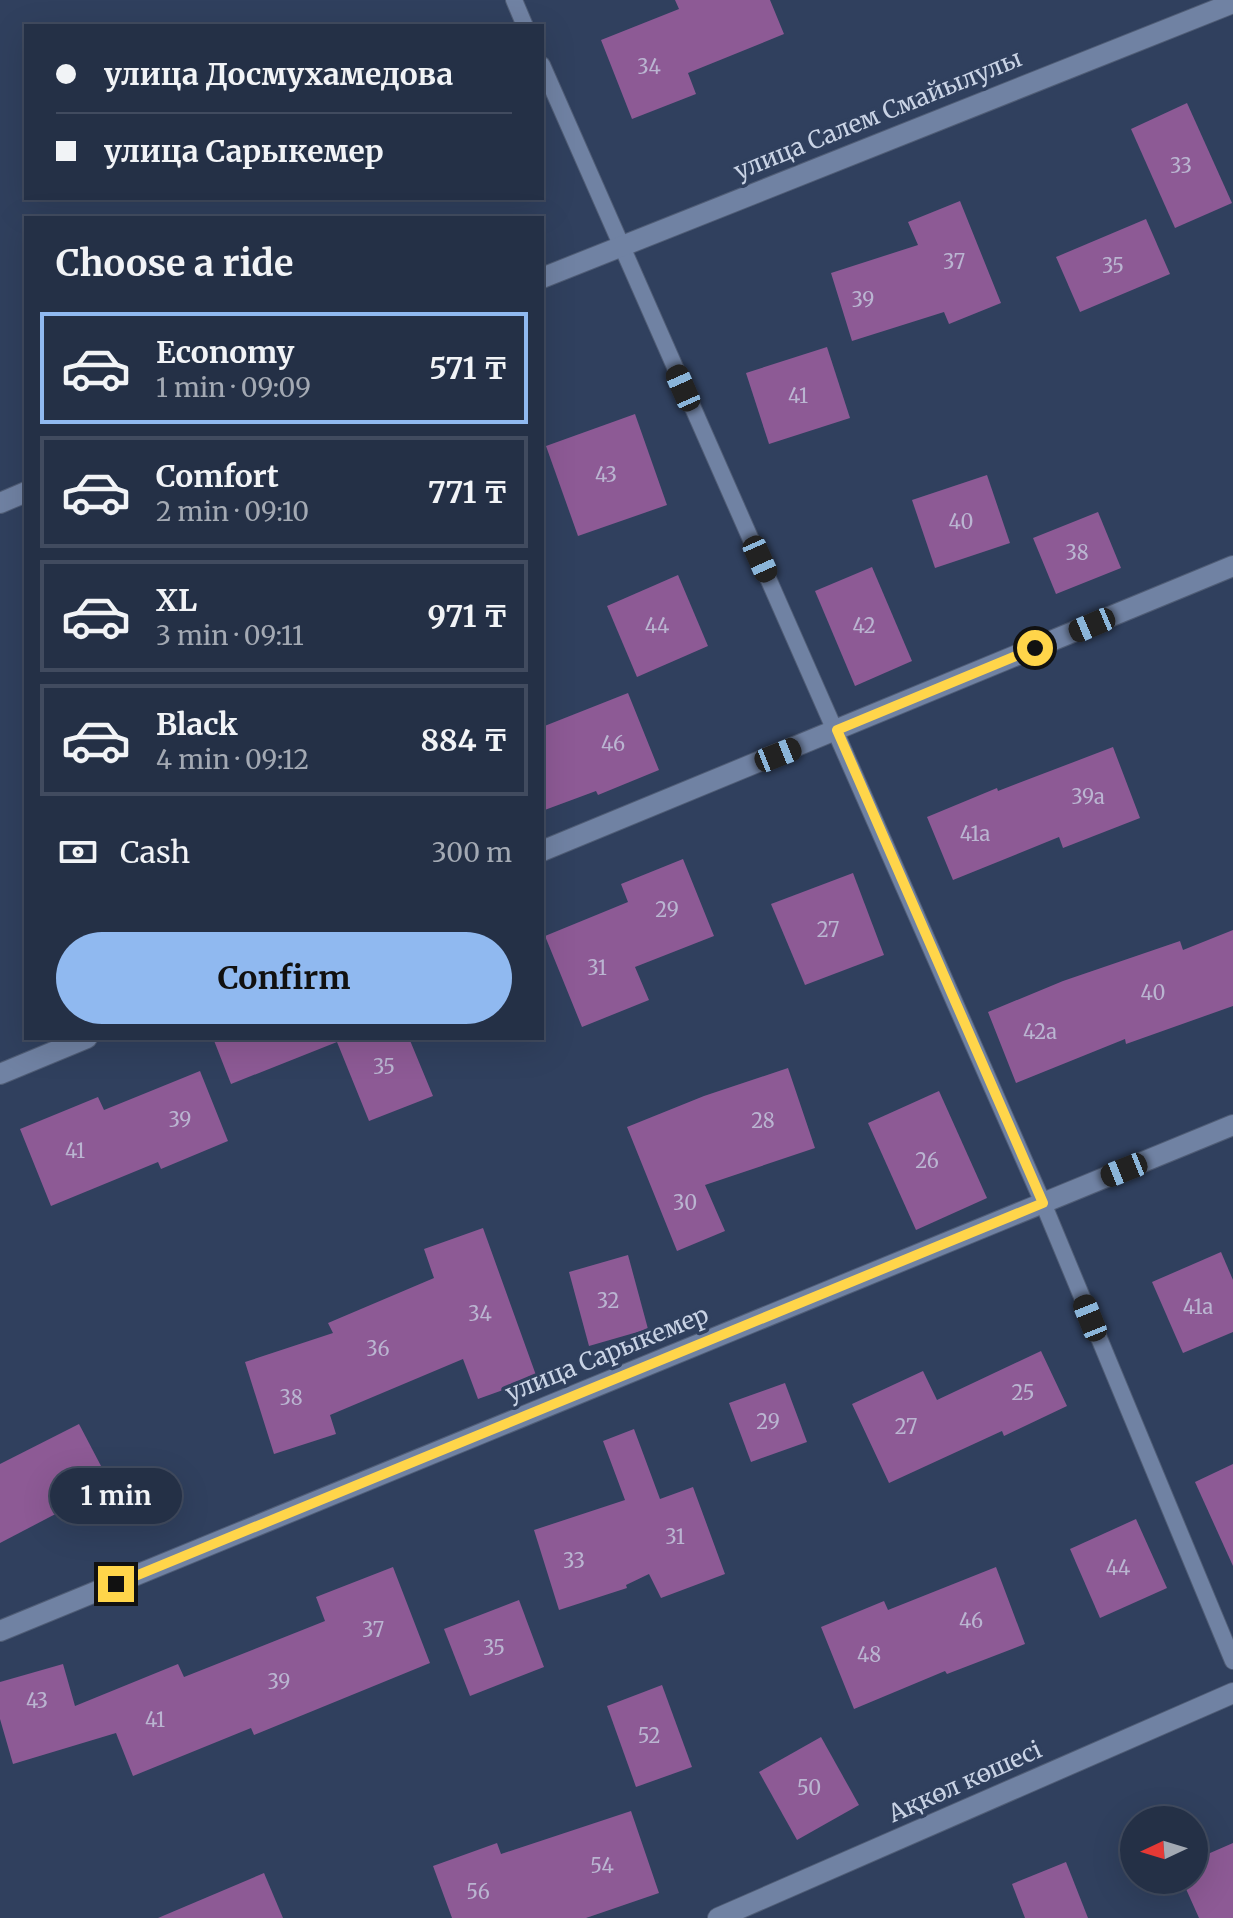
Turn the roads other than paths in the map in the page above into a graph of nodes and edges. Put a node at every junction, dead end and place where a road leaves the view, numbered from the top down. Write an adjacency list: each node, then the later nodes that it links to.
1 (514, 0): 3 (lane)
2 (1233, 3): 5 (street, улица Салем Смайылулы)
3 (524, 24)
4 (544, 70): 5 (lane)
5 (620, 245): 6 (street, улица Салем Смайылулы); 10 (lane)
6 (544, 277)
7 (24, 493): 8 (street)
8 (0, 503)
9 (1233, 566): 10 (street)
10 (837, 730): 11 (street); 15 (lane)
11 (544, 850)
12 (82, 1040): 13 (street)
13 (0, 1074)
14 (1233, 1125): 15 (street, улица Сарыкемер)
15 (1043, 1203): 16 (street, улица Сарыкемер); 17 (lane)
16 (0, 1631)
17 (1233, 1661)
18 (1233, 1693): 19 (street, Ақкөл көшесі)
19 (718, 1918)

